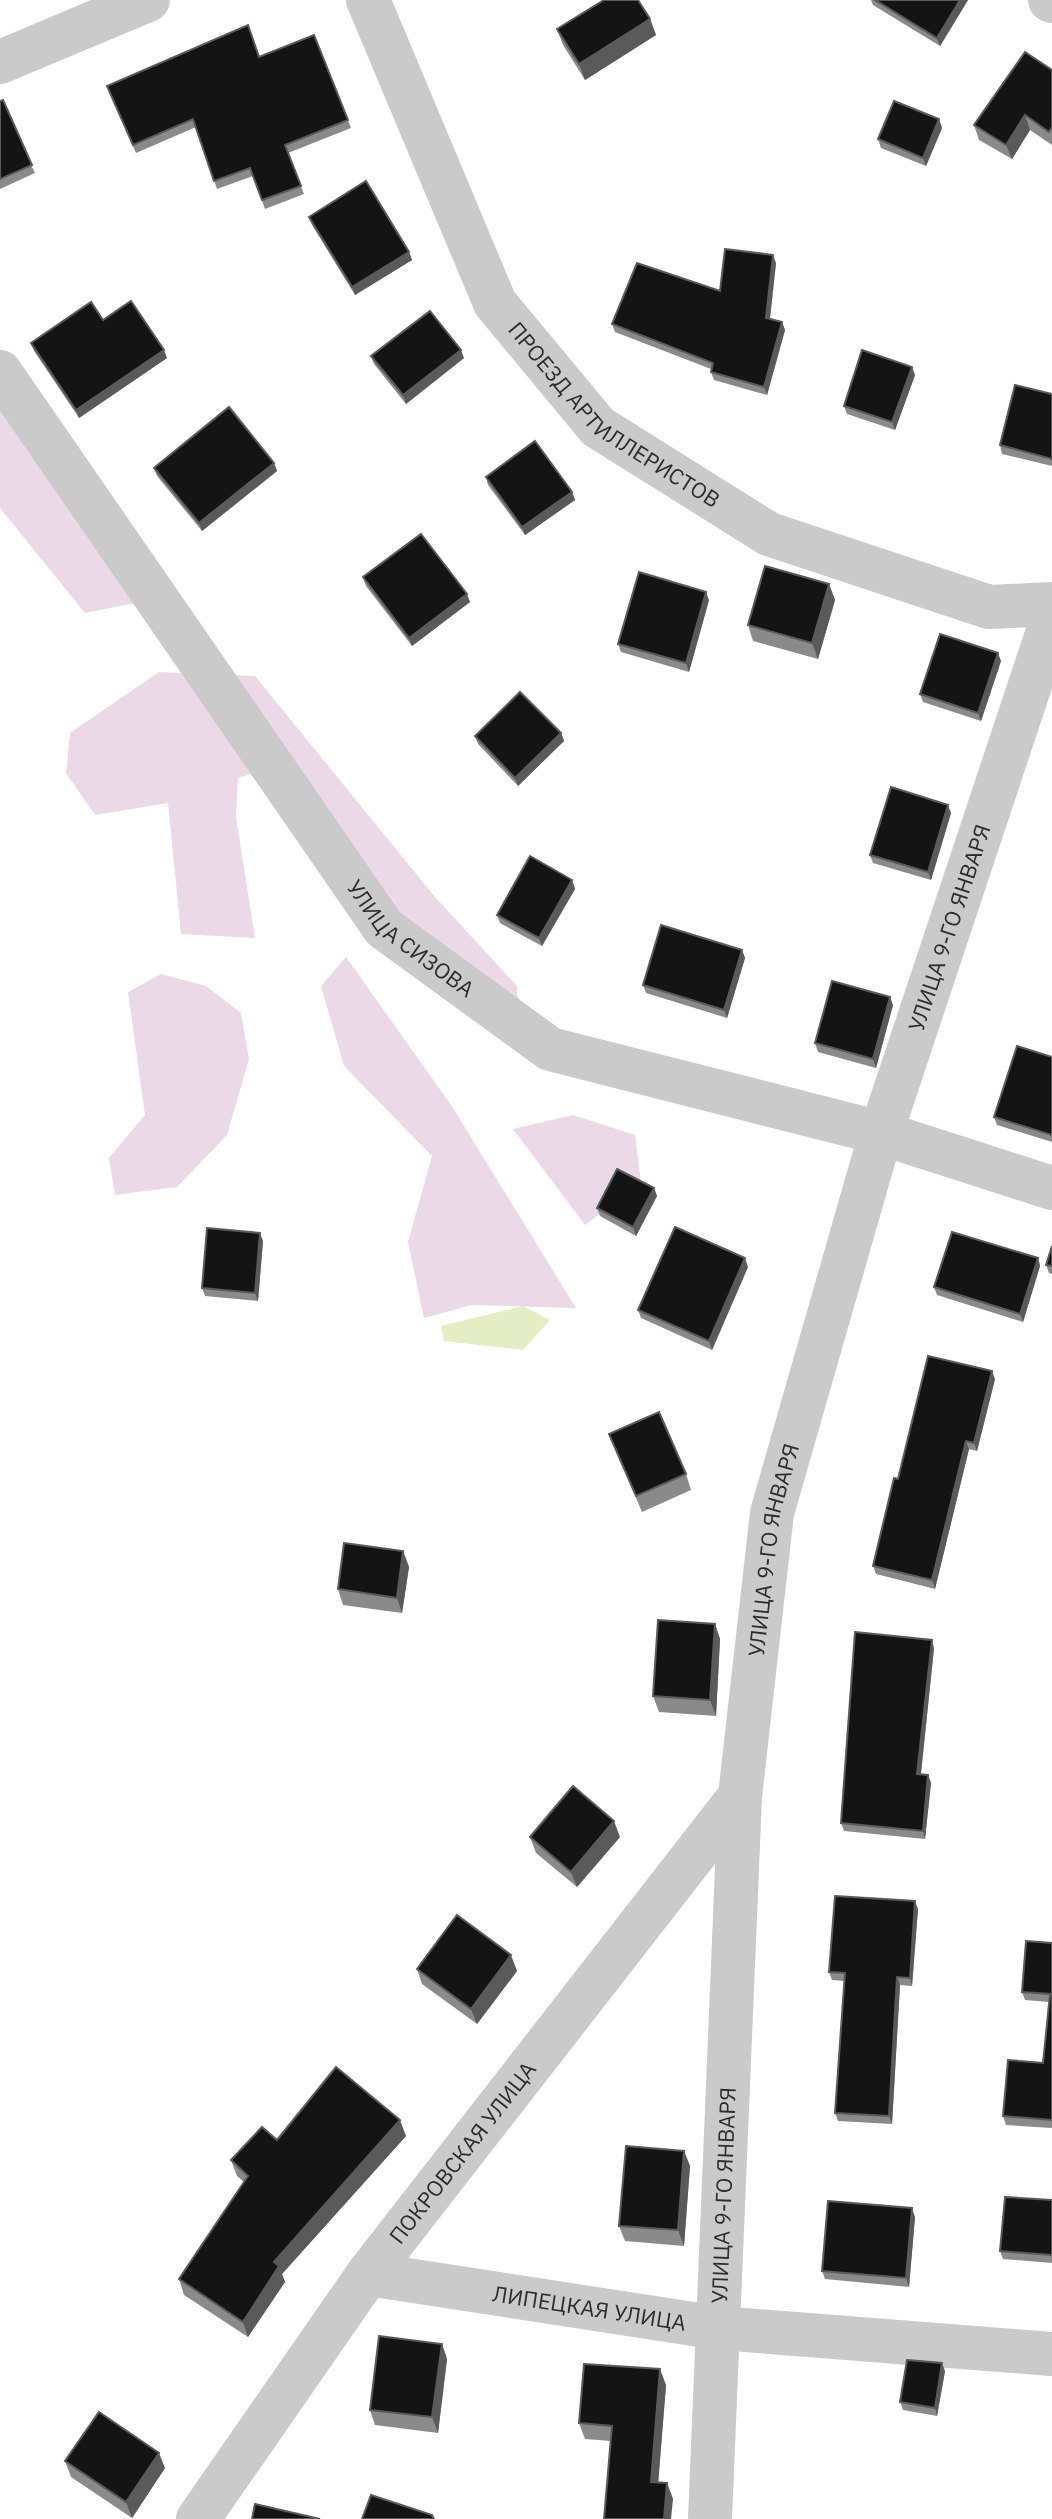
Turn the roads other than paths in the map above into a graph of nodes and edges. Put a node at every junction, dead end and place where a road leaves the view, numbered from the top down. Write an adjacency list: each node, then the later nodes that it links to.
1 (148, 0): 3 (street)
2 (368, 0): 5 (street, ПРОЕЗД АРТИЛЛЕРИСТОВ)
3 (0, 62)
4 (0, 372): 7 (street, УЛИЦА СИЗОВА)
5 (1052, 604)
6 (1052, 619): 7 (street, УЛИЦА 9-ГО ЯНВАРЯ)
7 (881, 1133): 8 (street, УЛИЦА СИЗОВА); 9 (street, УЛИЦА 9-ГО ЯНВАРЯ)
8 (1052, 1188)
9 (740, 1796): 10 (street, ПОКРОВСКАЯ УЛИЦА); 11 (street, УЛИЦА 9-ГО ЯНВАРЯ)
10 (368, 2274): 11 (street, ЛИПЕЦКАЯ УЛИЦА); 13 (street, ПОКРОВСКАЯ УЛИЦА)
11 (719, 2328): 12 (street, ЛИПЕЦКАЯ УЛИЦА); 14 (street, УЛИЦА 9-ГО ЯНВАРЯ)
12 (1052, 2354)
13 (198, 2519)
14 (710, 2519)

